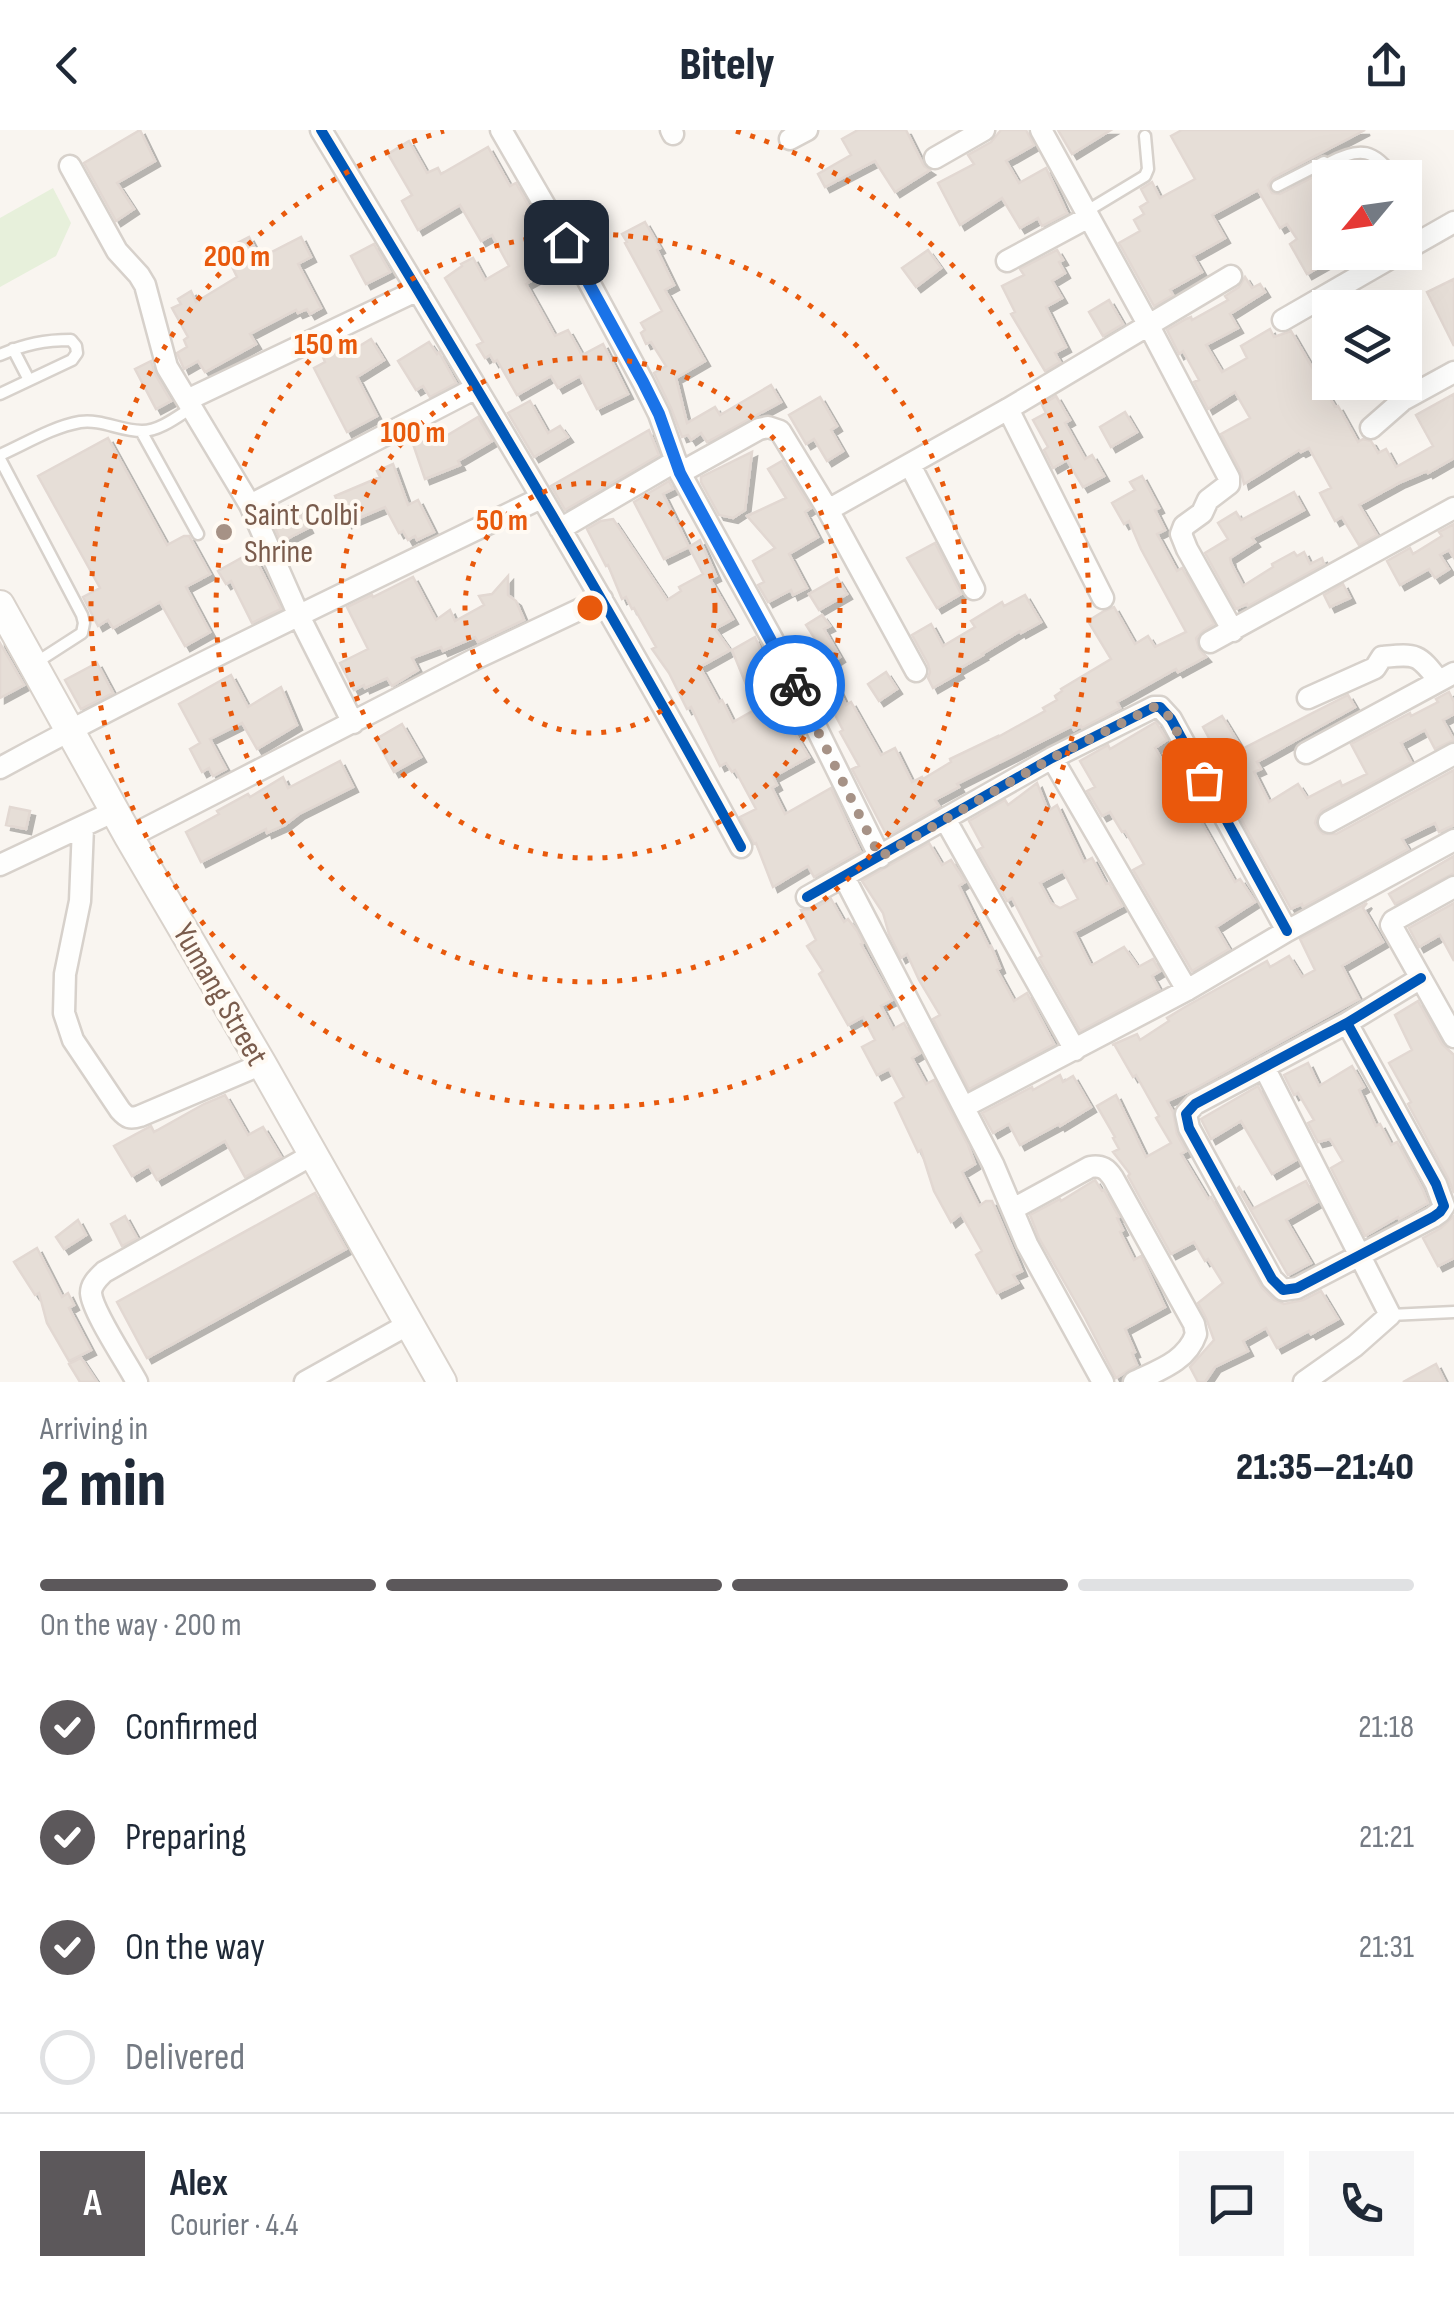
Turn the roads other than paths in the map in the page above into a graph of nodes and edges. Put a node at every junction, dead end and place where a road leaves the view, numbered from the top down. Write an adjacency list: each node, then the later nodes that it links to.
1 (322, 130): 18 (street)
2 (502, 130): 33 (street)
3 (984, 130): 6 (street)
4 (1042, 130): 12 (street)
5 (1145, 136): 12 (lane)
6 (935, 158)
7 (1336, 160): 8 (lane)
8 (1383, 160)
9 (70, 166): 27 (street)
10 (1312, 166): 11 (lane)
11 (1277, 186)
12 (1087, 215): 15 (street); 20 (street)
13 (1454, 222): 14 (street)
14 (1422, 240)
15 (1007, 261)
16 (1360, 270): 19 (street)
17 (1230, 276): 20 (street)
18 (418, 290): 25 (street); 27 (street)
19 (1283, 320)
20 (1149, 326): 28 (street); 45 (street)
21 (13, 349): 22 (lane); 24 (lane); 24 (lane)
22 (0, 354)
23 (1454, 372): 29 (street)
24 (30, 380): 26 (lane)
25 (476, 388): 34 (street); 35 (street)
26 (0, 394)
27 (189, 404): 30 (lane); 35 (street)
28 (1008, 409): 32 (street); 41 (street)
29 (1371, 428)
30 (141, 431): 31 (lane); 39 (lane)
31 (0, 457): 47 (lane)
32 (910, 465): 37 (street); 40 (street)
33 (678, 467): 37 (street); 38 (street); 64 (street)
34 (542, 498): 38 (street); 43 (street)
35 (250, 505): 43 (street)
36 (1454, 508): 45 (street)
37 (828, 510): 48 (street)
38 (560, 529): 42 (street)
39 (198, 534)
40 (974, 589)
41 (1103, 598)
42 (602, 599): 51 (street); 63 (street)
43 (299, 616): 51 (street); 52 (street)
44 (3, 617): 47 (main road, Yumang Street)
45 (1232, 630): 46 (street)
46 (1210, 642)
47 (33, 664): 52 (main road, Yumang Street)
48 (916, 671)
49 (1446, 677): 50 (street); 53 (street)
50 (1308, 698)
51 (354, 723): 61 (street)
52 (70, 730): 56 (street); 57 (main road, Yumang Street)
53 (1306, 752)
54 (1454, 754): 59 (street)
55 (1052, 758): 58 (street); 69 (street); 71 (street)
56 (0, 768)
57 (115, 811): 60 (street); 61 (main road, Yumang Street)
58 (945, 819): 64 (street); 74 (street)
59 (1329, 822)
60 (83, 827): 65 (street); 75 (street)
61 (129, 837): 75 (main road, Yumang Street)
62 (1454, 840): 69 (street)
63 (741, 847)
64 (880, 857): 66 (street)
65 (0, 865)
66 (844, 877): 68 (street); 77 (street)
67 (1454, 887): 70 (street)
68 (808, 897)
69 (1287, 931): 71 (street)
70 (1421, 978): 72 (street); 73 (street)
71 (1187, 990): 74 (street)
72 (1346, 1023): 76 (street); 80 (street)
73 (1454, 1037)
74 (1076, 1050): 77 (street)
75 (262, 1064): 78 (main road, Yumang Street)
76 (1264, 1067): 80 (street); 80 (street)
77 (964, 1107): 79 (street)
78 (312, 1155): 83 (main road, Yumang Street); 84 (street)
79 (1013, 1209): 87 (street); 88 (street)
80 (1361, 1255): 82 (street)
81 (1454, 1312): 82 (lane)
82 (1390, 1315): 89 (street)
83 (409, 1324): 85 (street); 86 (main road, Yumang Street)
84 (137, 1382)
85 (306, 1382)
86 (442, 1382)
87 (1103, 1382)
88 (1134, 1382)
89 (1304, 1382)

